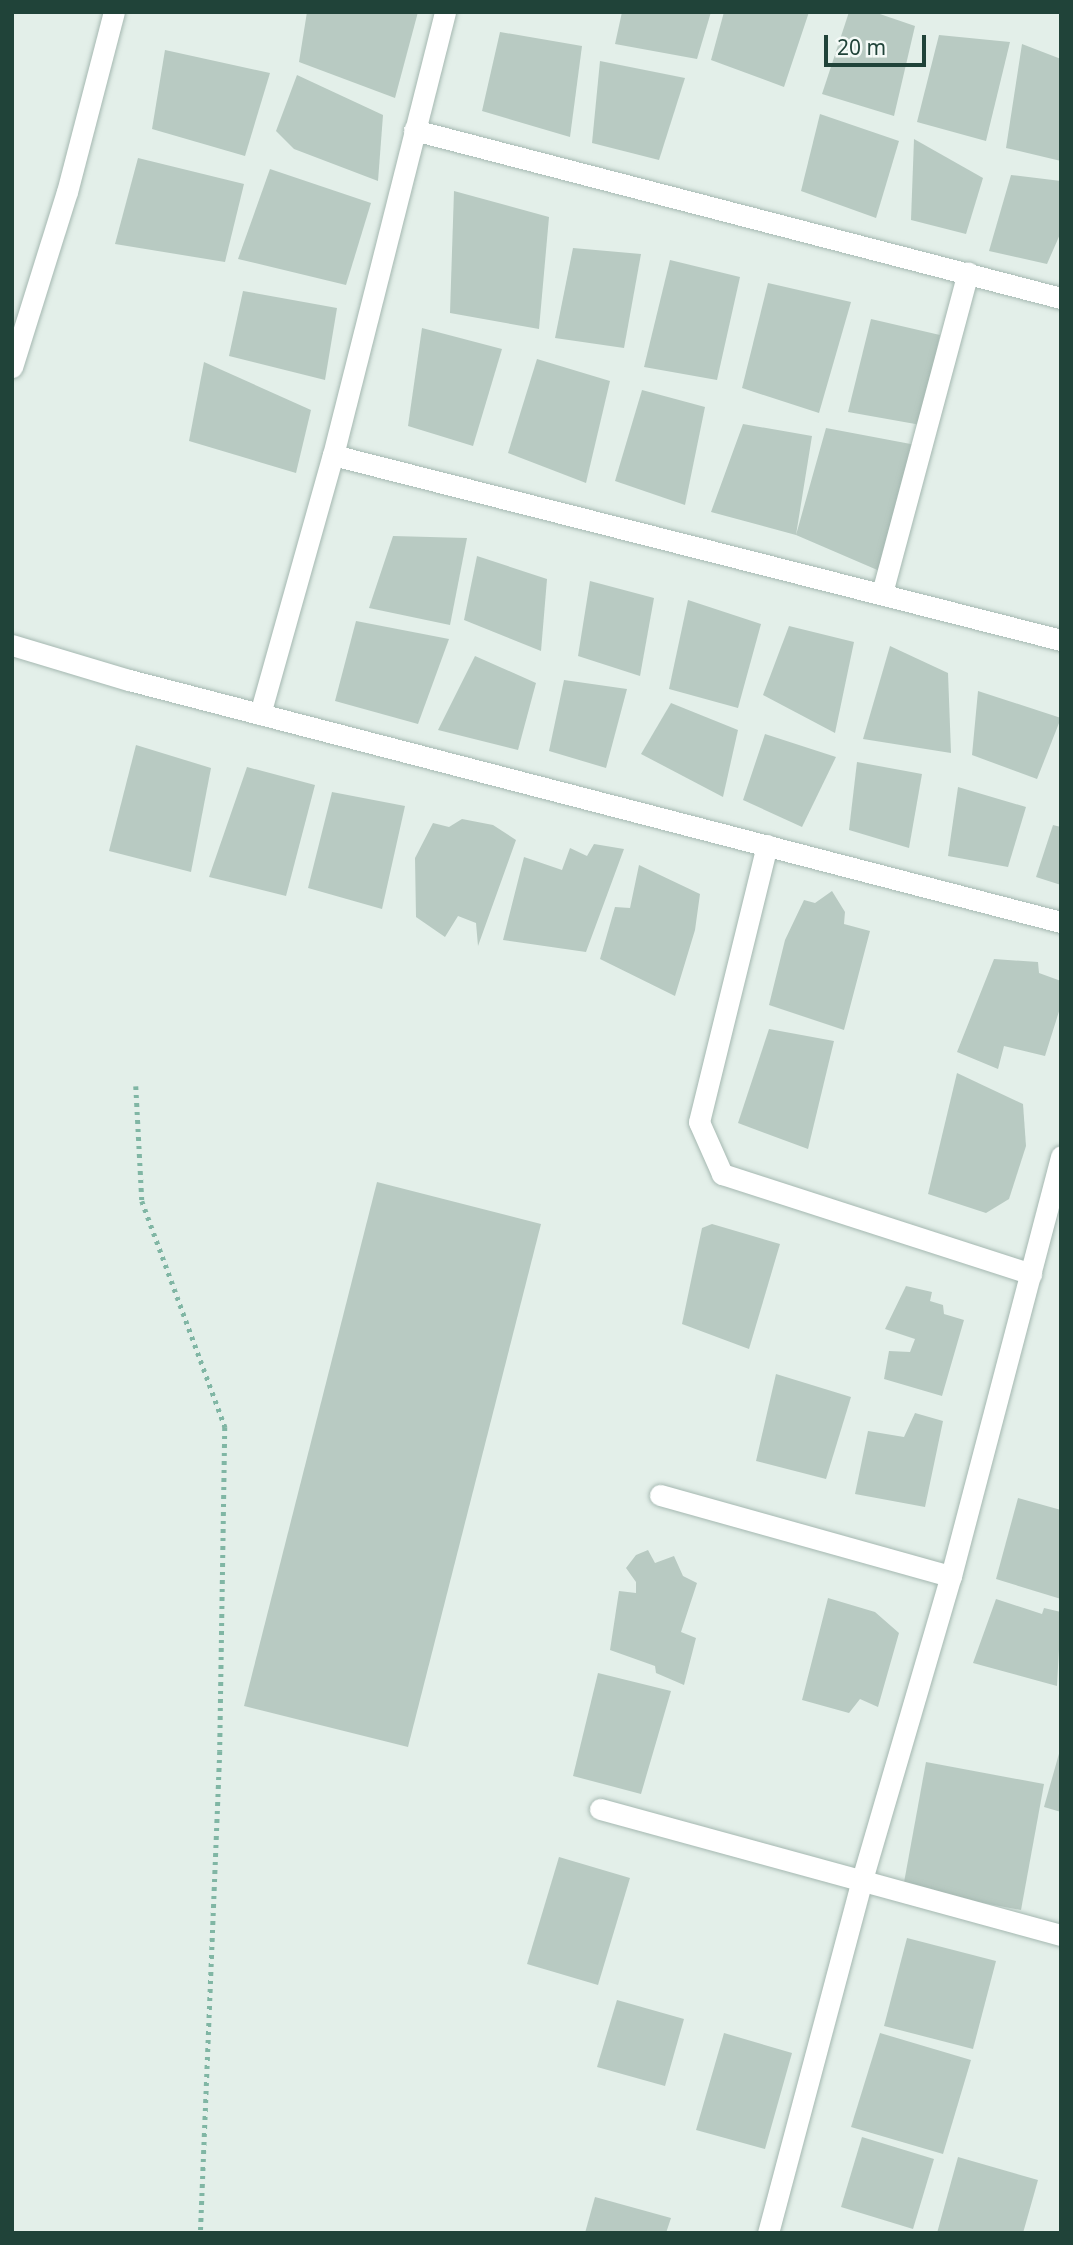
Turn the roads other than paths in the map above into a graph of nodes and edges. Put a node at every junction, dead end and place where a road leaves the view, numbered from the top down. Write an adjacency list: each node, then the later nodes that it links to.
1 (114, 12): 6 (street)
2 (445, 12): 3 (street)
3 (414, 130): 4 (street); 7 (street)
4 (968, 272): 5 (street); 8 (street)
5 (1061, 298)
6 (12, 367)
7 (332, 455): 8 (street); 11 (street)
8 (882, 593): 9 (street)
9 (1061, 640)
10 (12, 645): 11 (street)
11 (260, 714): 12 (street)
12 (767, 845): 13 (street); 15 (street)
13 (1061, 922)
14 (1061, 1156): 15 (street)
15 (1031, 1274): 17 (street)
16 (660, 1495): 17 (street)
17 (951, 1576): 19 (street)
18 (600, 1809): 19 (street)
19 (861, 1883): 20 (street); 21 (street)
20 (1061, 1935)
21 (768, 2233)

